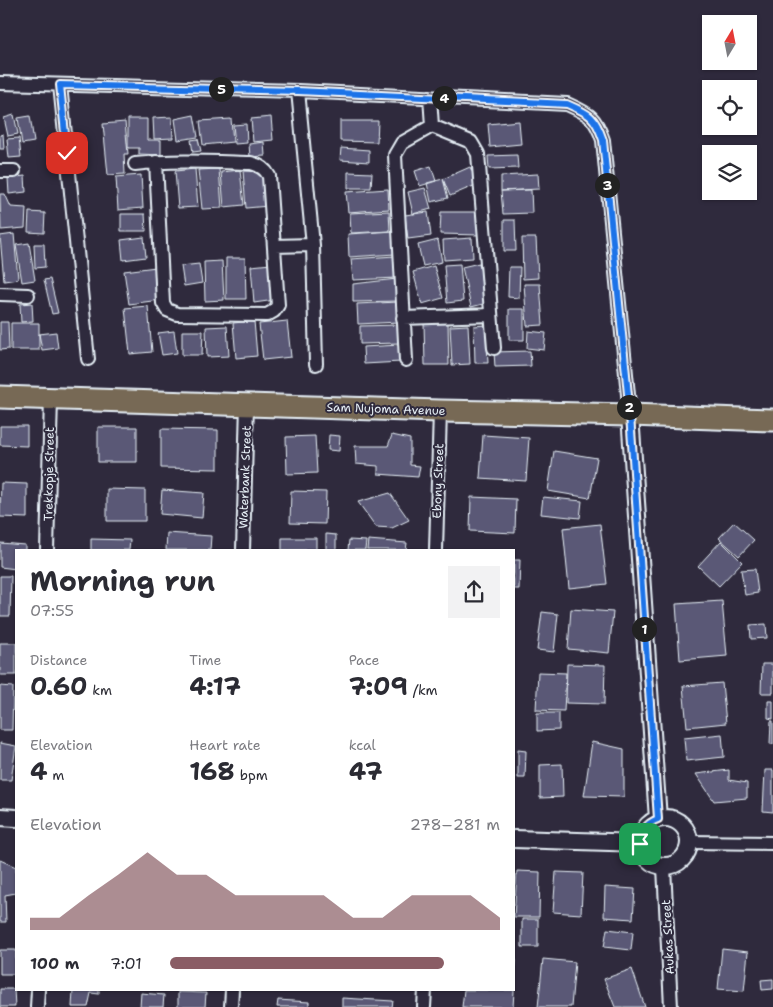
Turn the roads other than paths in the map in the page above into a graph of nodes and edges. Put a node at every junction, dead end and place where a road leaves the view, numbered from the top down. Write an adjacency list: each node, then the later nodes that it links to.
1 (0, 83): 2 (street)
2 (60, 85): 3 (street); 17 (street)
3 (298, 91): 4 (street); 10 (street)
4 (430, 97): 5 (street); 24 (street)
5 (432, 126): 14 (street); 15 (street)
6 (156, 162): 7 (street); 11 (street); 11 (street)
7 (136, 164)
8 (0, 171): 9 (street)
9 (14, 171)
10 (313, 245): 11 (street); 19 (street)
11 (274, 246)
12 (0, 294): 13 (street)
13 (28, 295)
14 (491, 314): 15 (street); 16 (street)
15 (403, 318): 18 (street)
16 (494, 348)
17 (88, 359)
18 (406, 360)
19 (316, 364)
20 (0, 397): 21 (highway, Sam Nujoma Avenue)
21 (51, 398): 22 (highway, Sam Nujoma Avenue); 26 (street, Trekkopje Street)
22 (246, 404): 23 (highway, Sam Nujoma Avenue); 27 (street, Waterbank Street)
23 (440, 412): 24 (highway, Sam Nujoma Avenue); 28 (street, Ebony Street)
24 (630, 415): 25 (highway, Sam Nujoma Avenue); 31 (street)
25 (773, 420)
26 (48, 549)
27 (243, 549)
28 (436, 549)
29 (0, 818): 30 (street)
30 (15, 818)
31 (658, 819): 33 (street); 35 (street)
32 (515, 839): 35 (street)
33 (690, 842): 34 (street); 36 (street)
34 (773, 843)
35 (640, 844): 36 (street)
36 (664, 866): 43 (street, Aukas Street)
37 (38, 991): 40 (street)
38 (232, 991): 41 (street)
39 (424, 991): 42 (street)
40 (37, 1007)
41 (231, 1007)
42 (424, 1007)
43 (672, 1007)

